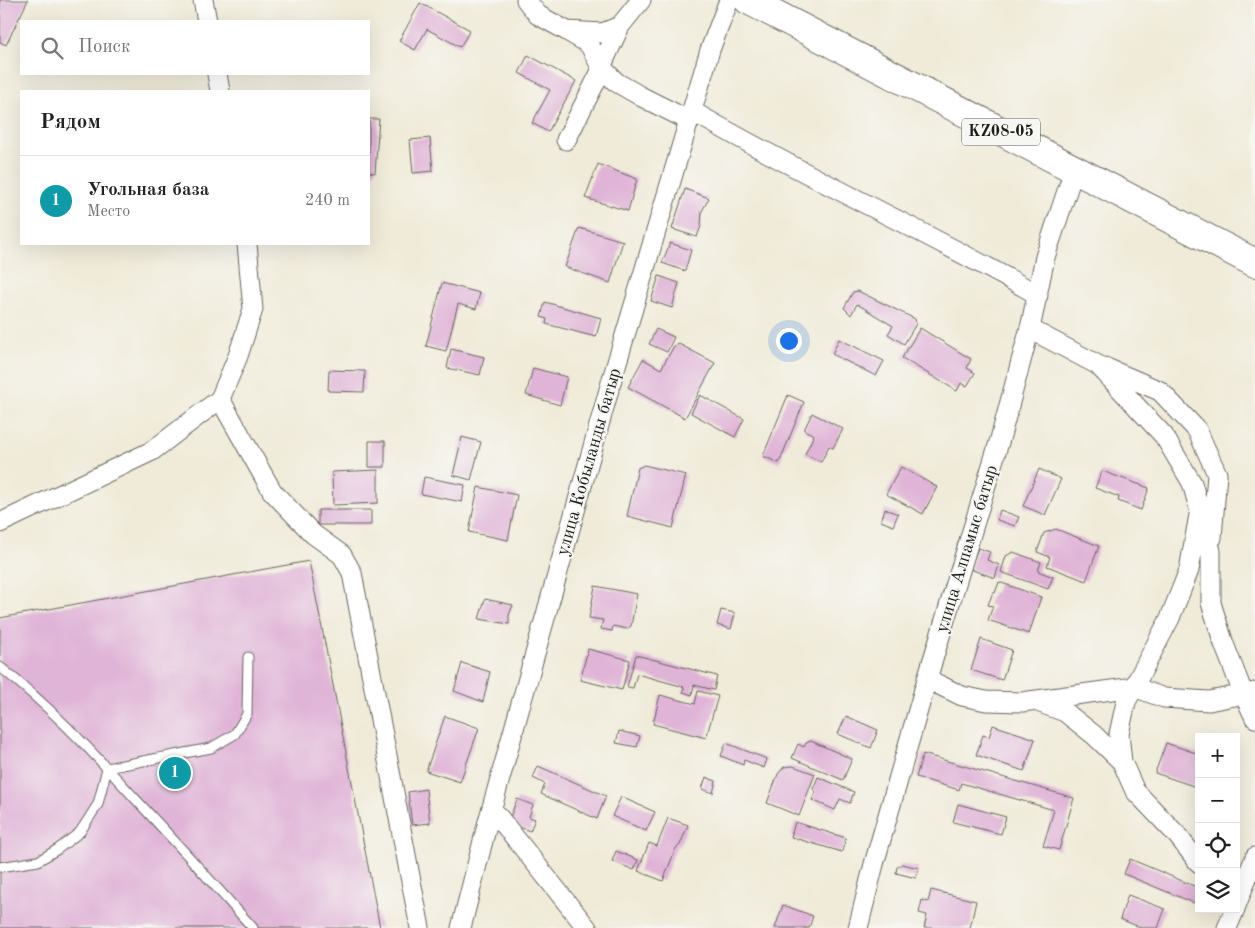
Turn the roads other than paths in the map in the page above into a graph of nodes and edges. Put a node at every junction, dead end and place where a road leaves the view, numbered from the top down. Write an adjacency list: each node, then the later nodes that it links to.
1 (204, 0): 6 (street)
2 (526, 0): 8 (street)
3 (641, 0): 7 (street)
4 (729, 0): 12 (street, улица Кобыланды батыр)
5 (748, 0): 14 (main road, KZ08-05)
6 (207, 20)
7 (620, 26): 8 (street); 9 (street)
8 (568, 31): 9 (street)
9 (601, 67): 12 (street); 13 (street)
10 (217, 75): 11 (street)
11 (220, 90)
12 (691, 116): 17 (street); 33 (street, улица Кобыланды батыр)
13 (566, 140)
14 (1074, 170): 16 (main road, KZ08-05); 17 (street, улица Алпамыс батыр)
15 (247, 245): 20 (street)
16 (1255, 263)
17 (1038, 295): 18 (street, улица Алпамыс батыр)
18 (1030, 329): 19 (street); 26 (street, улица Алпамыс батыр)
19 (1098, 365): 21 (street); 23 (street)
20 (220, 399): 22 (street); 40 (street)
21 (1200, 512): 23 (street); 27 (street)
22 (0, 523)
23 (1211, 551): 28 (street)
24 (248, 657): 32 (lane)
25 (0, 667): 32 (lane)
26 (928, 679): 29 (street); 43 (street, улица Алпамыс батыр)
27 (1134, 687): 28 (street); 29 (street); 31 (street)
28 (1249, 692): 30 (street)
29 (1034, 700): 31 (street)
30 (1255, 718)
31 (1122, 762): 35 (street)
32 (107, 768): 36 (lane); 39 (lane)
33 (492, 809): 41 (street, улица Кобыланды батыр); 42 (street)
34 (1255, 857): 37 (street)
35 (1195, 858)
36 (0, 867)
37 (1240, 896)
38 (1233, 913): 44 (street)
39 (252, 928)
40 (420, 928)
41 (461, 928)
42 (587, 928)
43 (858, 928)
44 (1226, 928)

